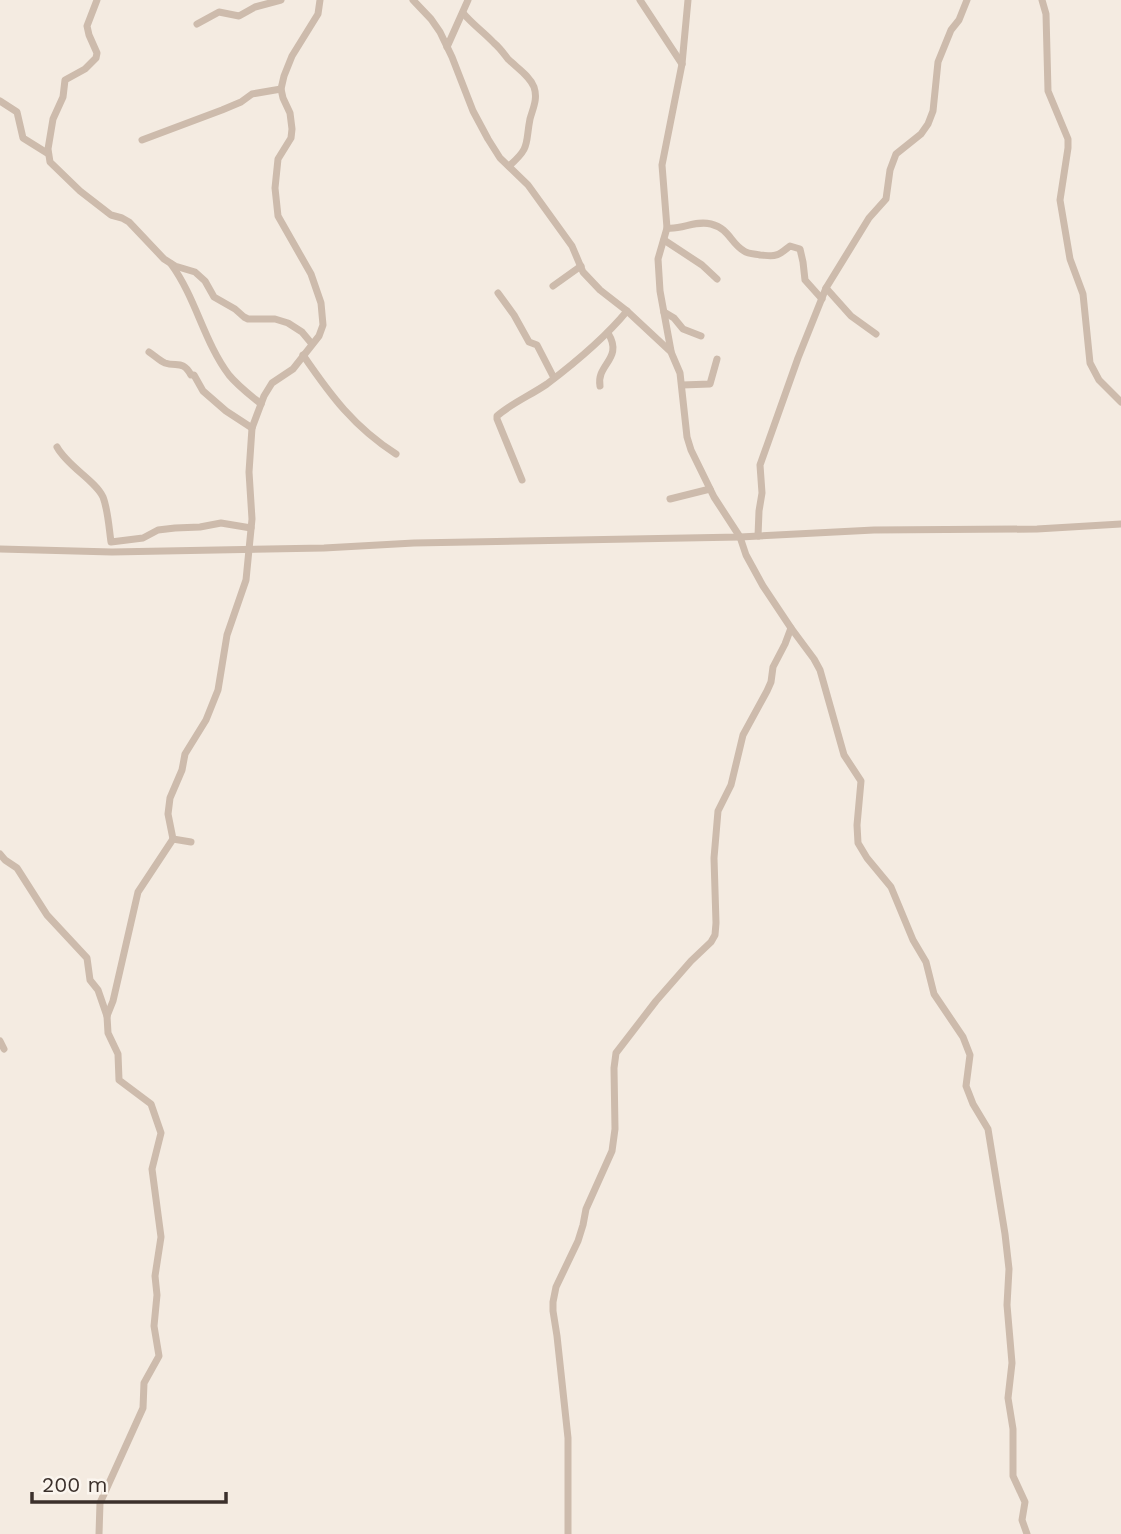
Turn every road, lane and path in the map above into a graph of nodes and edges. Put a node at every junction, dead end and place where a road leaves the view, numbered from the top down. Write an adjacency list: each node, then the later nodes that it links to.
1 (97, 0): 17 (street)
2 (281, 0): 11 (street)
3 (320, 0): 14 (street)
4 (412, 0): 12 (street)
5 (468, 0): 10 (street)
6 (640, 0): 13 (street)
7 (688, 0): 13 (street)
8 (967, 0): 25 (street)
9 (1042, 0): 41 (street)
10 (463, 13): 12 (street); 18 (street)
11 (197, 24)
12 (447, 47): 18 (street)
13 (682, 64): 19 (street)
14 (281, 89): 16 (street); 33 (street)
15 (0, 101): 17 (street)
16 (142, 139)
17 (47, 153): 21 (street)
18 (509, 166): 22 (street)
19 (667, 228): 20 (street); 27 (street)
20 (664, 240): 23 (street); 29 (street)
21 (171, 263): 33 (street); 42 (street)
22 (581, 266): 24 (street); 28 (street)
23 (717, 279)
24 (553, 286)
25 (826, 288): 27 (street); 31 (street)
26 (498, 293): 38 (street)
27 (822, 299): 51 (street)
28 (627, 311): 30 (street); 35 (street)
29 (664, 312): 32 (street); 35 (street)
30 (608, 334): 38 (street); 40 (street)
31 (876, 334)
32 (702, 336)
33 (312, 344): 36 (street)
34 (149, 352): 43 (street)
35 (671, 352): 39 (street)
36 (303, 355): 42 (street); 45 (street)
37 (717, 359): 39 (street)
38 (554, 378): 46 (street)
39 (682, 385): 47 (street)
40 (600, 386)
41 (1121, 402)
42 (261, 404): 43 (street)
43 (252, 428): 50 (street)
44 (57, 447): 50 (street)
45 (396, 454)
46 (522, 480)
47 (710, 489): 48 (street); 52 (street)
48 (670, 499)
49 (1121, 524): 51 (street)
50 (251, 528): 54 (street)
51 (758, 536): 52 (street)
52 (740, 537): 54 (street); 55 (street)
53 (0, 549): 54 (street)
54 (249, 549): 56 (street)
55 (790, 628): 61 (street); 62 (street)
56 (173, 839): 57 (street); 59 (street)
57 (191, 842)
58 (0, 854): 59 (street)
59 (107, 1016): 60 (street)
60 (99, 1534)
61 (568, 1534)
62 (1027, 1534)

